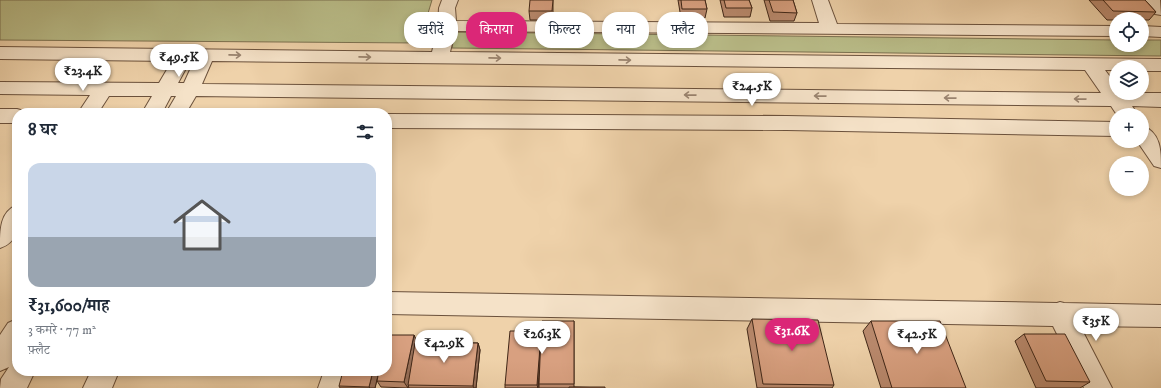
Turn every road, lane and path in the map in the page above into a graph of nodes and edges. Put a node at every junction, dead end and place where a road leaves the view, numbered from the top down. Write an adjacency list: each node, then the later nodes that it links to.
1 (450, 0): 5 (street)
2 (820, 0): 7 (street)
3 (1151, 0): 4 (street)
4 (1161, 10)
5 (447, 12)
6 (458, 26): 7 (street)
7 (830, 29): 8 (street)
8 (1109, 31)
9 (1149, 31): 10 (street)
10 (1161, 32)
11 (442, 48): 15 (street)
12 (0, 53): 13 (street)
13 (184, 55): 14 (street); 20 (street)
14 (206, 55): 15 (street, one-way to 15); 21 (street)
15 (440, 58): 16 (street, one-way to 16)
16 (1090, 64): 17 (street); 22 (street)
17 (1161, 65)
18 (0, 88): 19 (street)
19 (104, 89): 20 (street); 26 (street)
20 (166, 90): 21 (street); 27 (street)
21 (190, 90): 23 (street, one-way to 21); 28 (street)
22 (1109, 90)
23 (1109, 99)
24 (1149, 100): 25 (street)
25 (1161, 100)
26 (91, 108)
27 (155, 108)
28 (179, 108)
29 (0, 116): 30 (street)
30 (12, 116)
31 (392, 121): 32 (street)
32 (1109, 129)
33 (1161, 129): 34 (street)
34 (1149, 130)
35 (1149, 143): 36 (street)
36 (1161, 160)
37 (12, 221): 38 (street)
38 (0, 238)
39 (392, 303): 40 (street)
40 (1060, 313): 41 (street); 50 (street)
41 (1161, 316)
42 (12, 339): 43 (street)
43 (0, 358)
44 (19, 376): 47 (street)
45 (103, 376): 48 (street)
46 (336, 376): 49 (street)
47 (11, 388)
48 (97, 388)
49 (332, 388)
50 (1098, 388)

